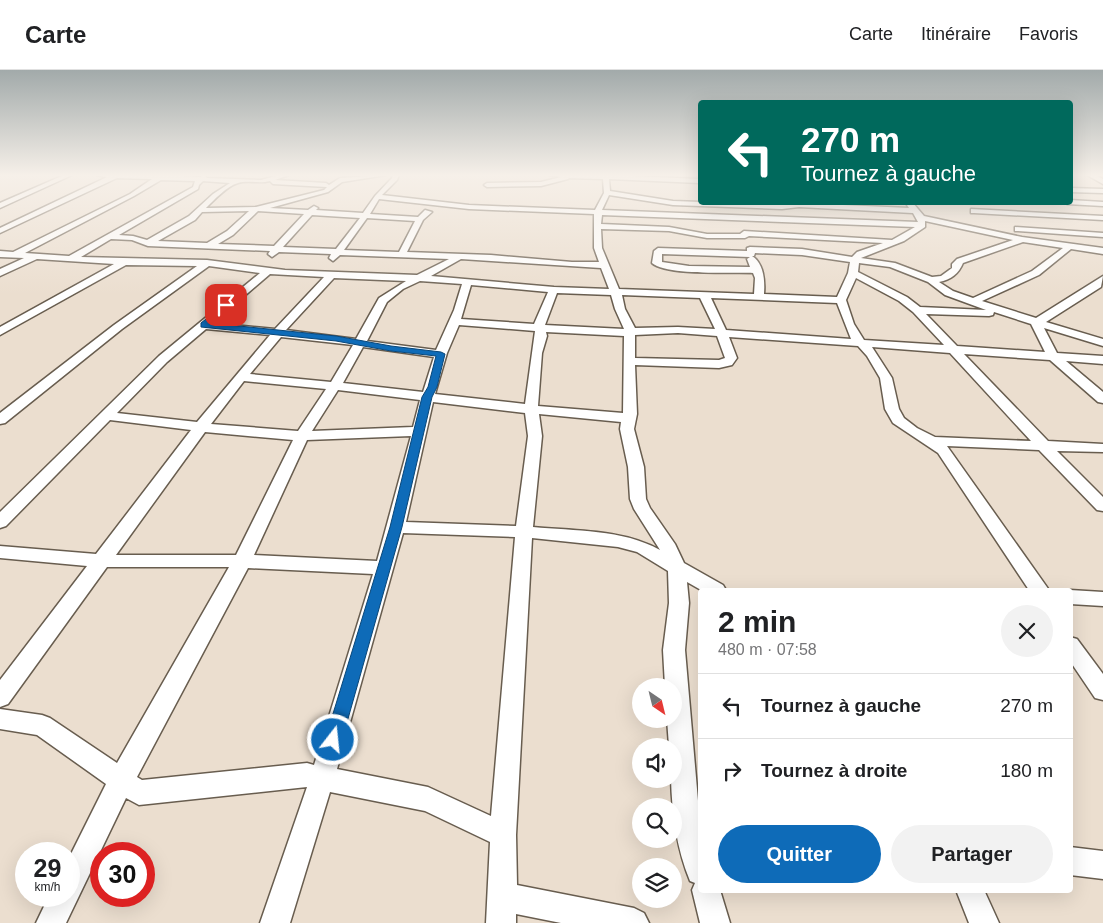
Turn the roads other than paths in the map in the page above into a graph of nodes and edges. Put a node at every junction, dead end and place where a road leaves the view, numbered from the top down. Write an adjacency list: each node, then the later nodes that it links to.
1 (31, 215): 22 (street)
2 (93, 215): 41 (street)
3 (150, 215): 27 (street)
4 (192, 215): 30 (street)
5 (250, 215): 31 (street)
6 (308, 215): 33 (street)
7 (363, 215): 8 (street)
8 (367, 215): 19 (street); 38 (street)
9 (424, 215): 19 (street)
10 (599, 215): 20 (street)
11 (704, 215): 16 (street)
12 (887, 215): 17 (street)
13 (917, 215): 17 (street)
14 (977, 215): 21 (street)
15 (1054, 215): 18 (street)
16 (733, 217): 17 (street); 24 (street)
17 (919, 218): 25 (street); 29 (street)
18 (1103, 218)
19 (420, 219): 40 (street)
20 (597, 226): 24 (street); 48 (street)
21 (988, 226): 23 (street); 25 (street)
22 (0, 231)
23 (1073, 233): 26 (street); 34 (street)
24 (745, 234): 29 (street); 37 (street)
25 (996, 234): 28 (street)
26 (1103, 235)
27 (111, 237): 30 (street); 44 (street)
28 (1022, 240): 32 (street); 55 (street)
29 (892, 241): 50 (street)
30 (144, 245): 31 (street)
31 (208, 246): 33 (street); 46 (street)
32 (1068, 247): 34 (street); 63 (street)
33 (277, 249): 38 (street); 49 (street)
34 (1091, 250): 35 (street)
35 (1103, 251)
36 (131, 252): 45 (street)
37 (751, 252): 50 (street); 51 (street); 51 (street)
38 (339, 253): 40 (street); 53 (street)
39 (0, 254): 41 (street)
40 (402, 254): 43 (street)
41 (14, 255): 42 (street)
42 (34, 256): 44 (street); 52 (street)
43 (458, 257): 48 (street); 54 (street)
44 (72, 258): 45 (street)
45 (119, 262): 46 (street); 70 (street)
46 (184, 263): 47 (street)
47 (207, 263): 49 (street); 89 (street)
48 (604, 265): 59 (street)
49 (262, 266): 53 (street); 68 (street)
50 (854, 267): 55 (street); 62 (street); 64 (street)
51 (755, 270): 61 (street)
52 (0, 273)
53 (324, 275): 54 (street); 71 (street)
54 (417, 278): 56 (street); 74 (street)
55 (931, 280): 63 (street)
56 (467, 281): 58 (street); 66 (street)
57 (1101, 283): 67 (street)
58 (554, 290): 59 (street); 69 (street)
59 (616, 293): 60 (street); 72 (street)
60 (705, 297): 61 (street); 73 (street)
61 (760, 297): 62 (street)
62 (841, 300): 75 (street)
63 (972, 302): 65 (street)
64 (917, 310): 65 (street); 77 (street)
65 (1009, 314): 67 (street)
66 (456, 322): 69 (street); 78 (street)
67 (1036, 323): 76 (street); 79 (street)
68 (204, 325): 71 (street); 87 (street)
69 (540, 329): 72 (street); 86 (street)
70 (0, 332)
71 (278, 333): 74 (street); 82 (street)
72 (630, 333): 73 (street); 81 (street)
73 (722, 333): 75 (street); 81 (street)
74 (360, 342): 78 (street); 83 (street)
75 (861, 342): 77 (street); 93 (street)
76 (1103, 343)
77 (955, 350): 79 (street); 94 (street)
78 (441, 354): 84 (street)
79 (1054, 357): 80 (street); 85 (street)
80 (1103, 360)
81 (630, 361): 88 (street)
82 (241, 377): 83 (street); 90 (street)
83 (334, 386): 84 (street); 92 (street)
84 (427, 397): 86 (street); 91 (street)
85 (1103, 399)
86 (531, 408): 88 (street); 99 (street)
87 (109, 416): 90 (street); 97 (street)
88 (628, 418): 104 (street)
89 (0, 420)
90 (202, 427): 92 (street); 101 (street)
91 (419, 431): 92 (street); 98 (street)
92 (302, 436): 102 (street)
93 (932, 441): 94 (street); 106 (street)
94 (1044, 446): 95 (street); 96 (street)
95 (1103, 448)
96 (1101, 502)
97 (0, 522)
98 (396, 527): 99 (street); 103 (street)
99 (525, 532): 104 (street); 117 (street)
100 (0, 552): 101 (street)
101 (101, 561): 102 (street); 112 (street)
102 (242, 561): 103 (street); 115 (street)
103 (384, 568): 114 (street)
104 (677, 568): 105 (street); 116 (street)
105 (712, 588)
106 (1038, 588)
107 (1073, 597): 108 (street)
108 (1103, 599)
109 (1073, 654): 110 (street)
110 (1077, 667): 111 (street)
111 (1103, 691)
112 (0, 697)
113 (0, 719): 115 (street)
114 (322, 778): 115 (street); 117 (street); 127 (street)
115 (122, 781): 120 (street)
116 (693, 822): 118 (street)
117 (503, 835): 125 (street)
118 (698, 857)
119 (1073, 861): 121 (street)
120 (80, 865)
121 (1103, 865)
122 (707, 893): 129 (street)
123 (971, 893): 130 (street)
124 (59, 907): 126 (street)
125 (502, 910): 128 (street)
126 (51, 923)
127 (274, 923)
128 (634, 923)
129 (715, 923)
130 (984, 923)

